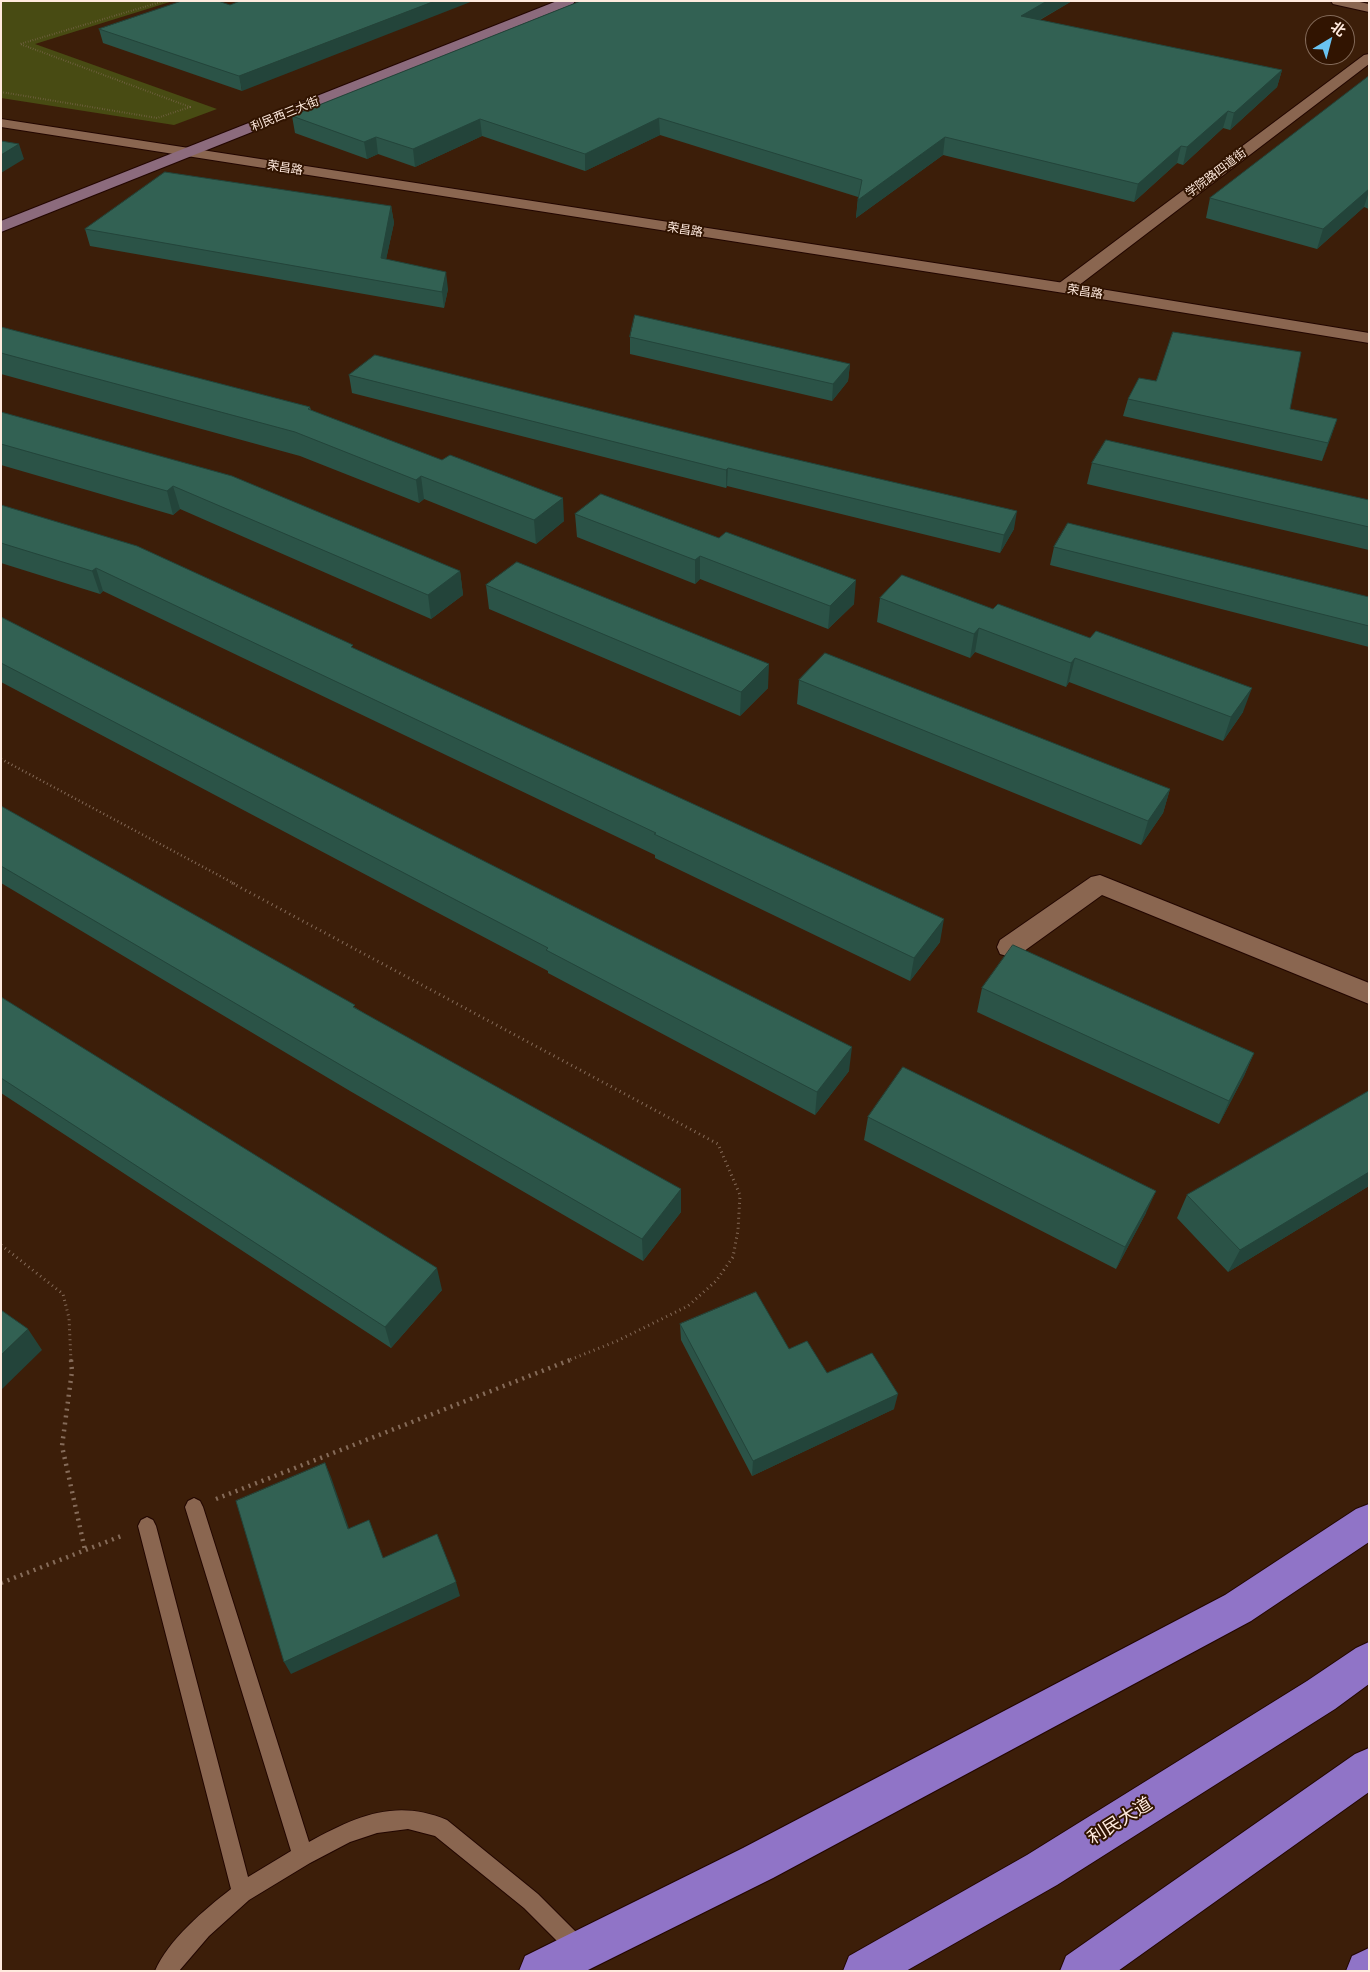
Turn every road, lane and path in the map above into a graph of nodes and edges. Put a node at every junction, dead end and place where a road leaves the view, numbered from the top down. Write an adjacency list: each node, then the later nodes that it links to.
1 (164, 1): 7 (path)
2 (555, 1): 9 (main road, 利民西三大街)
3 (569, 1): 9 (main road, 利民西三大街)
4 (1337, 1): 5 (street)
5 (1369, 8)
6 (1369, 58): 12 (street, 学院路四道街)
7 (1, 92)
8 (1, 123): 9 (street, 荣昌路)
9 (182, 152): 10 (main road, 利民西三大街); 11 (main road, 利民西三大街); 12 (street, 荣昌路)
10 (1, 222)
11 (1, 227)
12 (1064, 288): 13 (street, 荣昌路)
13 (1369, 338)
14 (1, 759): 18 (path)
15 (1010, 947): 16 (street)
16 (1369, 994)
17 (1, 1245): 21 (path)
18 (194, 1507): 25 (lane)
19 (1369, 1521): 27 (highway)
20 (147, 1526): 21 (path); 26 (lane)
21 (85, 1550): 22 (path)
22 (1, 1583)
23 (1369, 1661): 30 (highway, 利民大道)
24 (1369, 1768): 31 (highway)
25 (303, 1856): 26 (lane); 27 (lane)
26 (242, 1893): 28 (lane)
27 (581, 1951): 29 (highway)
28 (166, 1971)
29 (540, 1971)
30 (864, 1971)
31 (1080, 1971)

